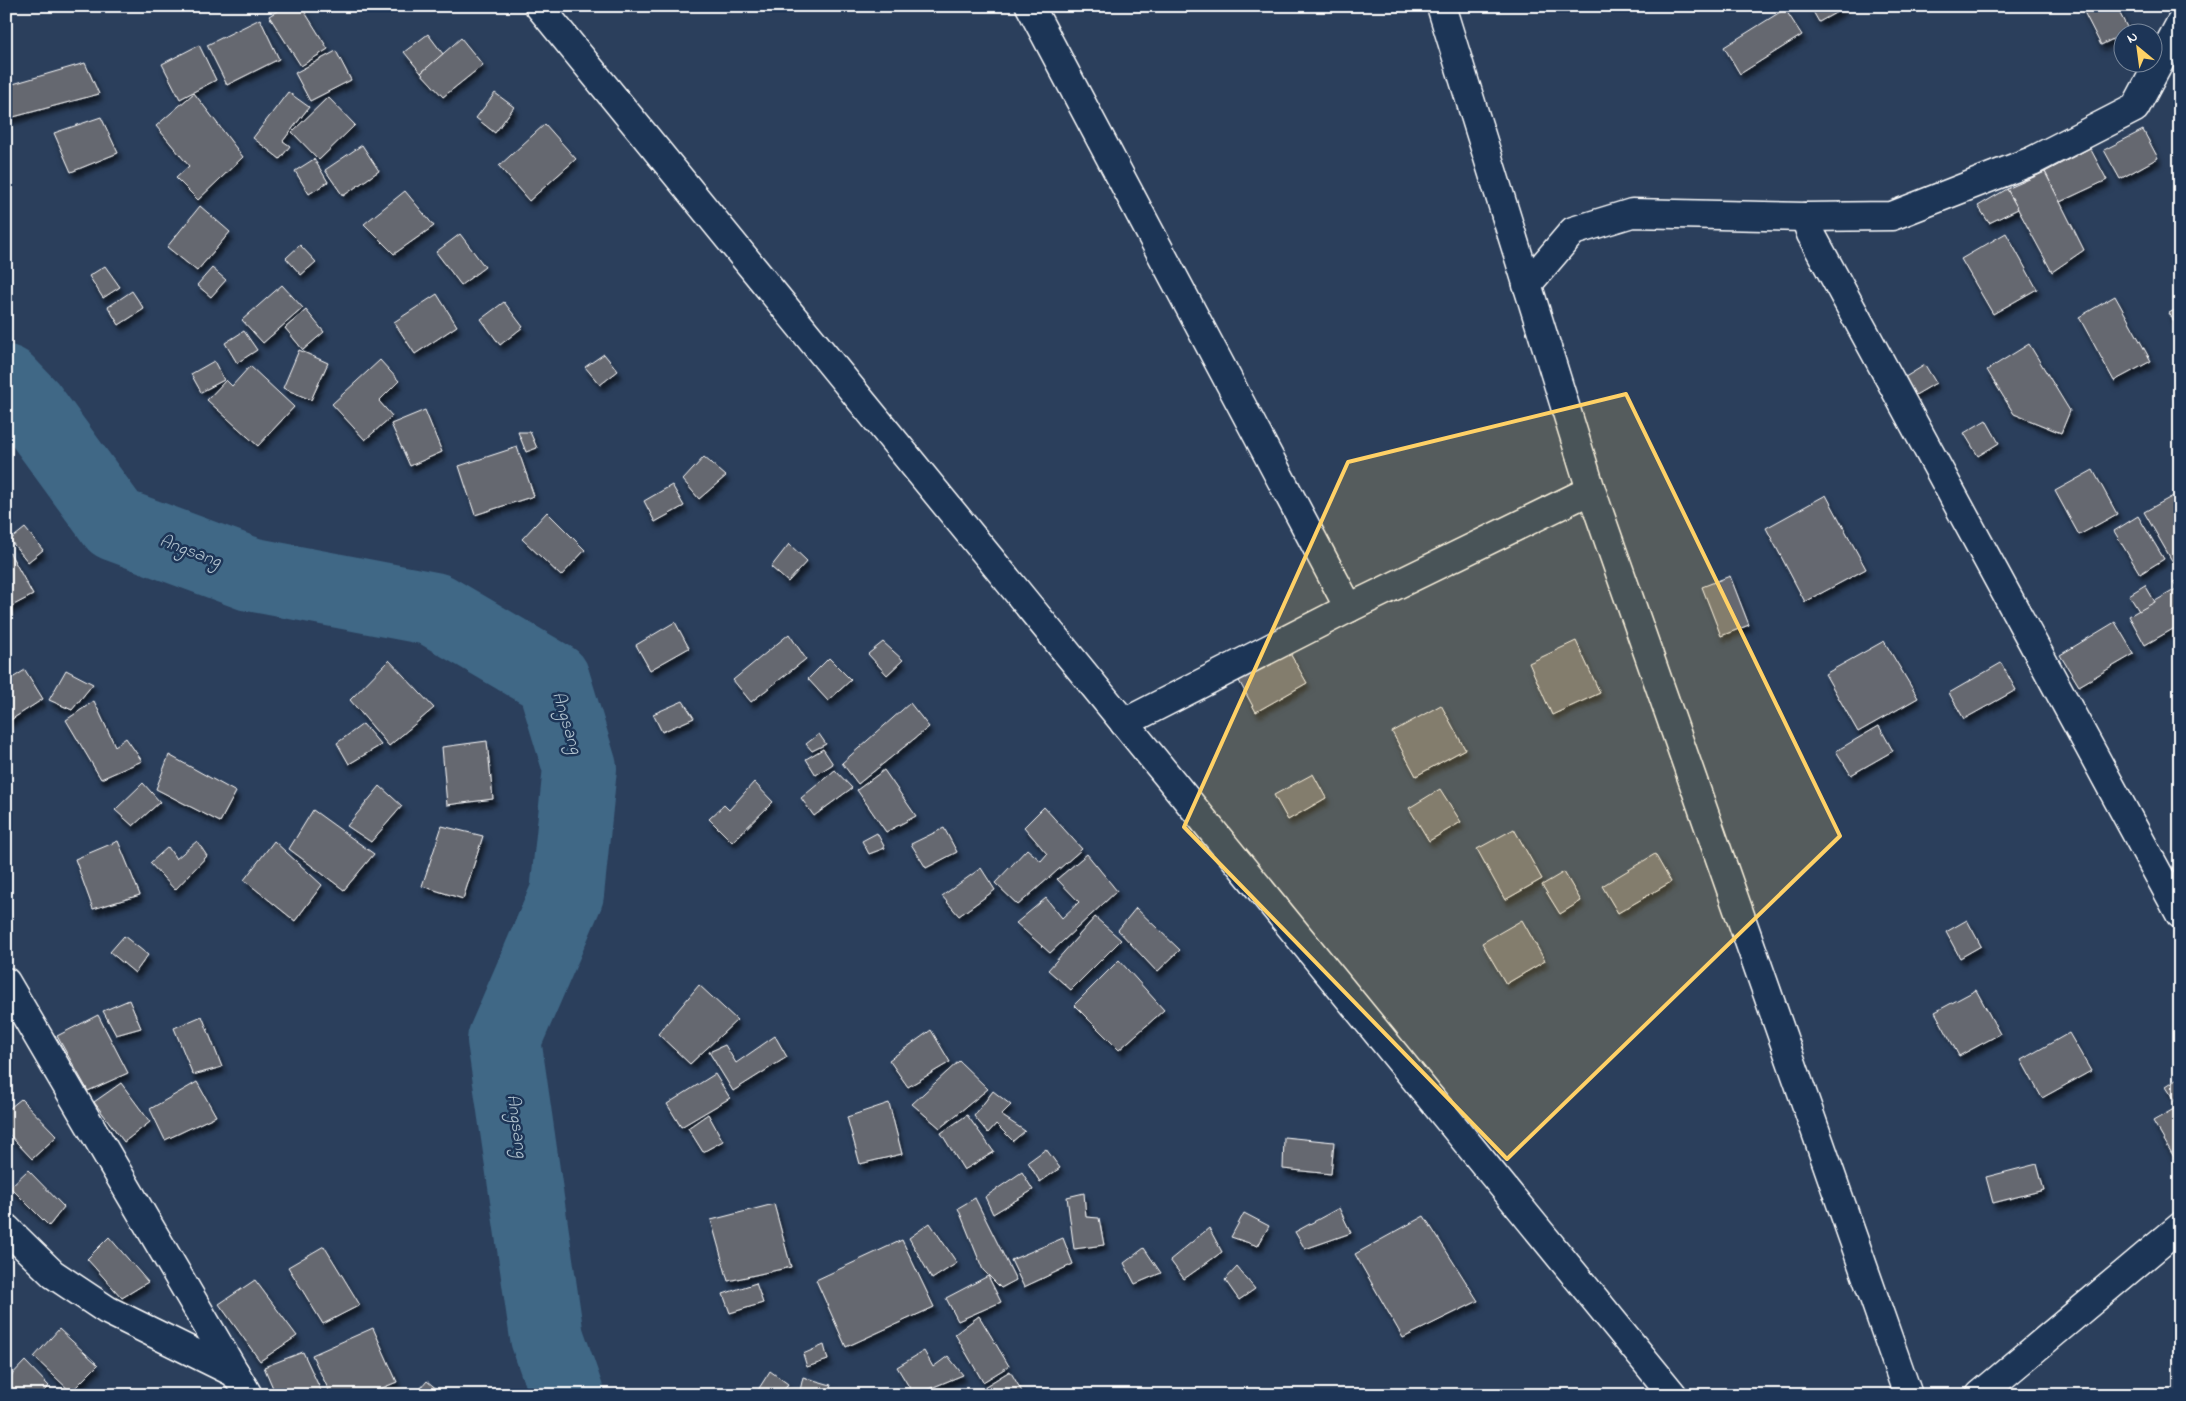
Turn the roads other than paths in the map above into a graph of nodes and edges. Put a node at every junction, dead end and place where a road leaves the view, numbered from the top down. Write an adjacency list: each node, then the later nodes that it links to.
1 (539, 6): 11 (street)
2 (1030, 6): 10 (street)
3 (1441, 6): 8 (street)
4 (2174, 6): 5 (street)
5 (2180, 18)
6 (2180, 24): 7 (street)
7 (1805, 217): 8 (street); 12 (street)
8 (1528, 285): 9 (street)
9 (1591, 490): 10 (street); 18 (street)
10 (1350, 608): 11 (street)
11 (1124, 723): 17 (street)
12 (2180, 914)
13 (6, 982): 16 (street)
14 (2180, 1227): 19 (street)
15 (6, 1228): 16 (street)
16 (242, 1384)
17 (1673, 1395)
18 (1908, 1395)
19 (1980, 1395)

